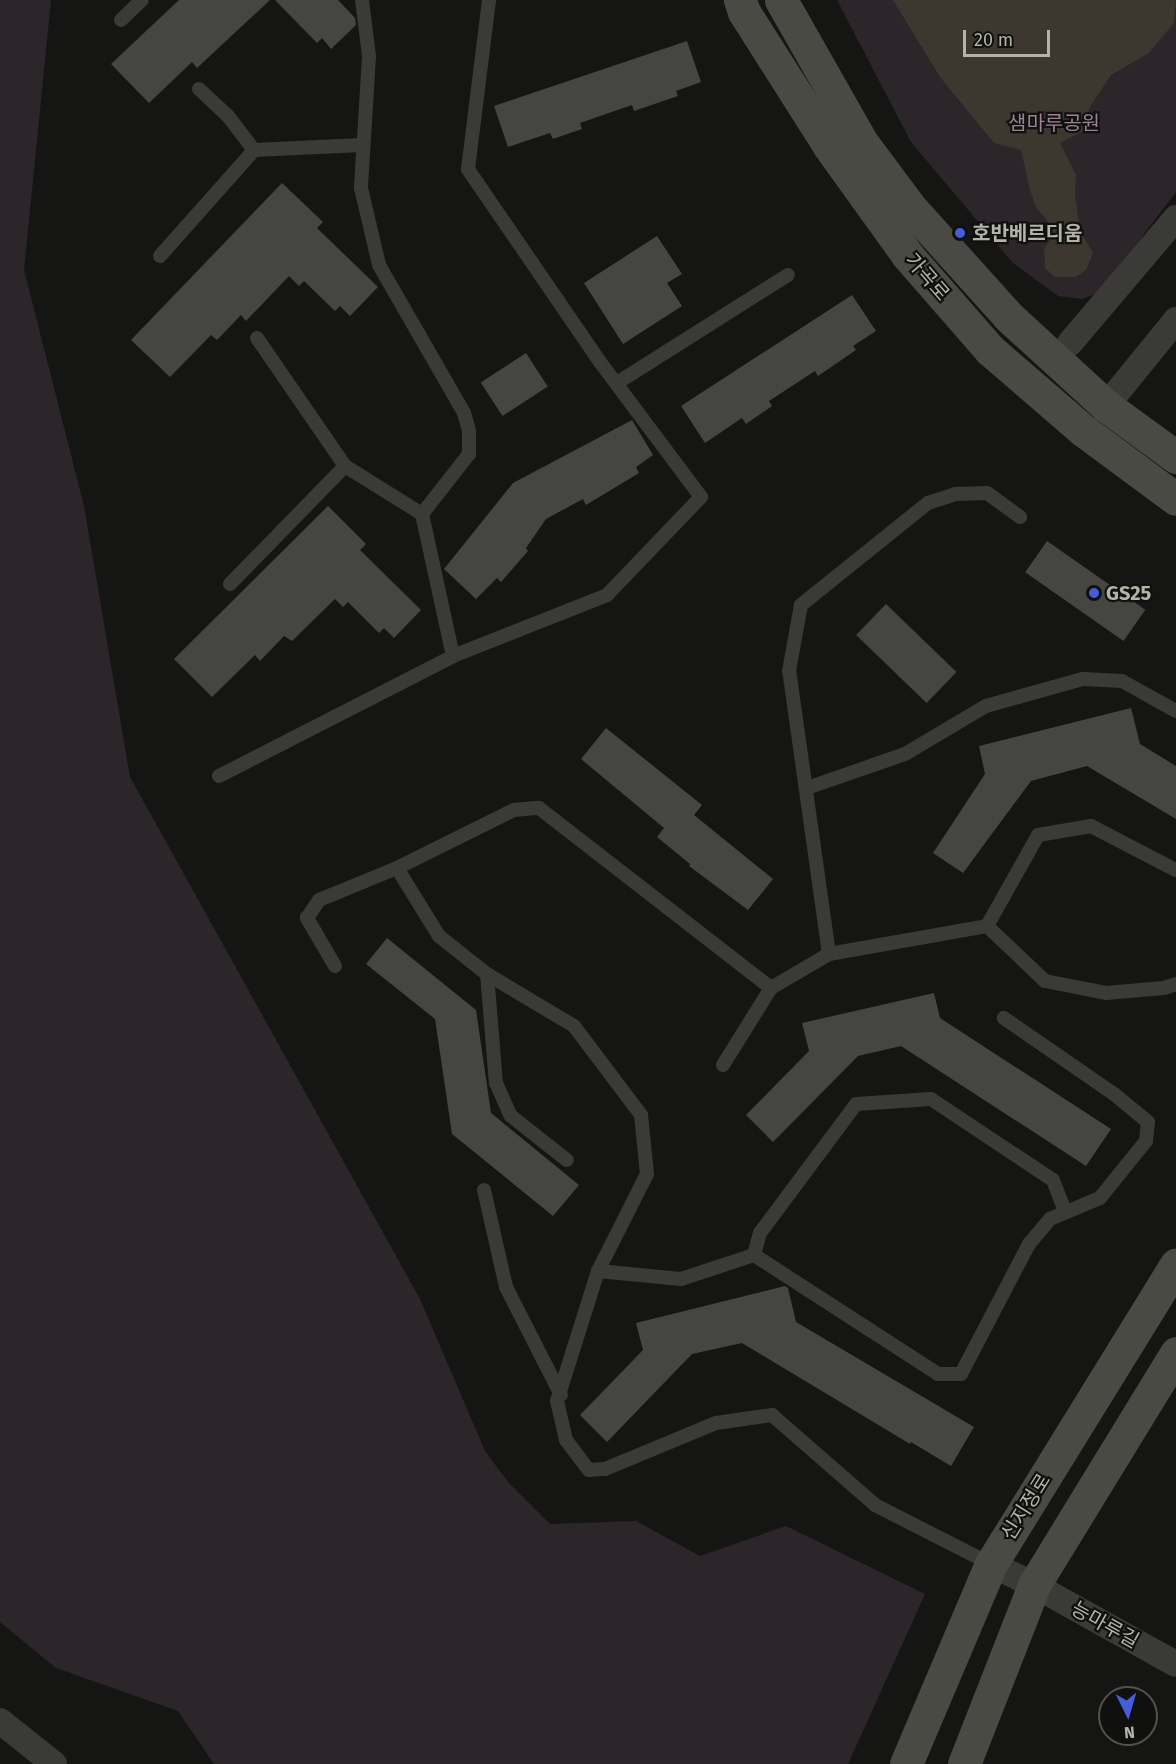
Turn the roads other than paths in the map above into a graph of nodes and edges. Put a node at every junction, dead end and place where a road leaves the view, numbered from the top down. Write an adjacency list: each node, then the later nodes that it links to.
1 (142, 0): 6 (lane)
2 (362, 0): 8 (lane)
3 (489, 0): 16 (lane)
4 (740, 0): 18 (street, 가곡로)
5 (782, 0): 17 (street, 가곡로)
6 (121, 20)
7 (199, 89): 9 (lane)
8 (362, 145): 9 (lane); 22 (lane)
9 (254, 150): 11 (lane)
10 (1176, 218): 15 (street)
11 (160, 256)
12 (788, 275): 16 (lane)
13 (1176, 320): 17 (street)
14 (257, 338): 20 (lane)
15 (1070, 343)
16 (617, 383): 25 (lane)
17 (1106, 406): 18 (street); 19 (street, 가곡로)
18 (1084, 431): 21 (street, 가곡로)
19 (1176, 457)
20 (345, 466): 22 (lane); 24 (lane)
21 (1176, 499)
22 (422, 514): 25 (lane)
23 (1020, 517): 28 (lane)
24 (230, 584)
25 (453, 656): 27 (lane)
26 (1176, 711): 28 (lane)
27 (219, 776)
28 (807, 788): 32 (lane)
29 (396, 868): 33 (lane); 34 (lane); 36 (lane)
30 (1176, 870): 31 (lane)
31 (987, 926): 32 (lane); 35 (lane)
32 (829, 954): 36 (lane)
33 (335, 966)
34 (487, 974): 39 (lane); 44 (lane)
35 (1176, 984)
36 (771, 988): 38 (lane)
37 (1004, 1018): 41 (lane)
38 (723, 1065)
39 (567, 1160)
40 (484, 1190): 46 (lane)
41 (1065, 1212): 42 (lane); 42 (lane)
42 (754, 1256): 44 (lane)
43 (1176, 1264): 47 (street, 신지정로)
44 (598, 1271): 46 (lane)
45 (1176, 1353): 48 (street)
46 (561, 1395): 47 (lane)
47 (991, 1564): 48 (street, 능마루길); 52 (street, 신지정로)
48 (1034, 1585): 49 (street, 능마루길); 53 (street)
49 (1176, 1664)
50 (0, 1721): 51 (street)
51 (54, 1764)
52 (906, 1764)
53 (964, 1764)

